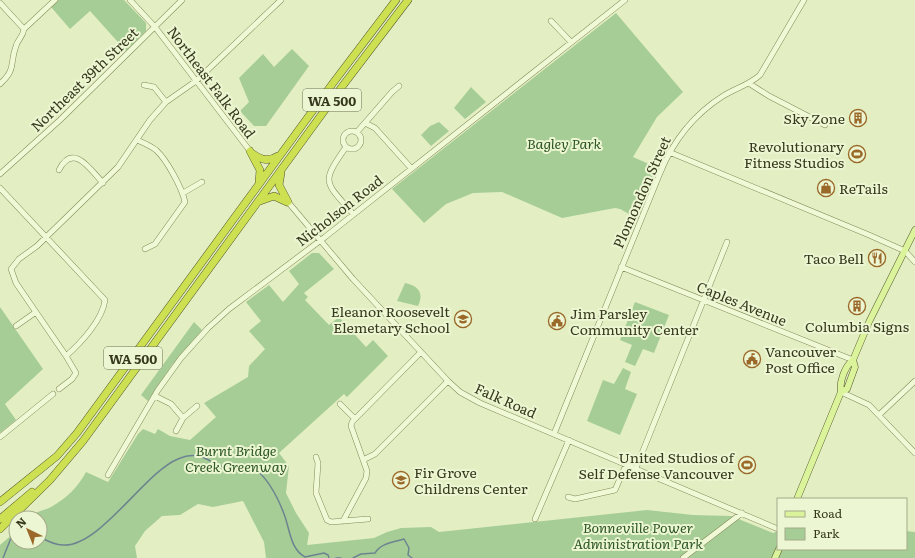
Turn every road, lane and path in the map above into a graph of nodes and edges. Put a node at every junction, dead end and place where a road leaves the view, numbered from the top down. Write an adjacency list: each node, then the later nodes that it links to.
1 (55, 0): 12 (street)
2 (182, 0): 11 (street, Northeast 39th Street)
3 (281, 0): 14 (street)
4 (396, 0): 27 (highway, WA 500)
5 (408, 0): 28 (highway, WA 500)
6 (625, 0): 13 (street, Nicholson Road)
7 (804, 0): 16 (street, Plomondon Street)
8 (132, 1): 11 (street, Northeast Falk Road)
9 (0, 3): 12 (street)
10 (551, 21): 13 (street)
11 (155, 27): 14 (street, Northeast Falk Road); 31 (street, Northeast 39th Street)
12 (24, 29): 15 (street)
13 (571, 42): 29 (street, Nicholson Road)
14 (196, 81): 19 (street); 25 (street, Northeast Falk Road)
15 (0, 84)
16 (750, 84): 21 (street); 26 (street, Plomondon Street)
17 (144, 85): 19 (street)
18 (399, 86): 20 (street)
19 (166, 102): 23 (street)
20 (365, 123): 22 (street); 29 (street)
21 (825, 125)
22 (357, 132): 24 (street); 24 (street)
23 (137, 140): 33 (street); 36 (street)
24 (346, 147): 39 (street)
25 (250, 151): 27 (highway); 34 (highway)
26 (669, 152): 45 (street); 47 (street, Plomondon Street)
27 (280, 155): 34 (highway, WA 500)
28 (283, 166): 37 (highway, WA 500); 38 (highway)
29 (411, 168): 39 (street, Nicholson Road)
30 (60, 170): 33 (street)
31 (0, 174)
32 (202, 182): 36 (street)
33 (102, 183): 41 (street)
34 (257, 186): 71 (highway, WA 500)
35 (0, 188): 41 (street)
36 (183, 192): 44 (street)
37 (258, 202): 38 (highway); 63 (highway, WA 500)
38 (288, 202): 42 (street, Falk Road)
39 (354, 214): 42 (street, Nicholson Road)
40 (915, 230): 45 (main road)
41 (46, 236): 49 (street); 52 (street)
42 (320, 240): 51 (street, Falk Road); 59 (street, Nicholson Road)
43 (727, 242): 48 (street)
44 (145, 249)
45 (905, 251): 46 (street); 53 (main road)
46 (915, 262)
47 (622, 268): 48 (street, Caples Avenue); 67 (street, Plomondon Street)
48 (703, 300): 53 (street, Caples Avenue); 75 (street)
49 (36, 312): 50 (street); 52 (street)
50 (16, 326)
51 (421, 352): 54 (street, Falk Road); 65 (street)
52 (66, 356): 56 (street)
53 (853, 360): 57 (main road)
54 (448, 381): 67 (street, Falk Road); 73 (street)
55 (915, 381): 62 (street)
56 (59, 389)
57 (841, 392): 62 (street); 78 (main road)
58 (53, 394): 68 (street)
59 (155, 396): 64 (street); 76 (street, Nicholson Road)
60 (340, 404): 65 (street)
61 (197, 406): 64 (street)
62 (879, 415): 70 (street)
63 (100, 418): 82 (highway, WA 500); 86 (highway)
64 (183, 418): 66 (street)
65 (354, 418): 73 (street)
66 (176, 431)
67 (554, 434): 69 (street, Falk Road)
68 (0, 438)
69 (569, 440): 74 (street, Falk Road); 84 (street)
70 (915, 453)
71 (57, 456): 79 (highway); 80 (highway, WA 500)
72 (316, 457): 85 (street)
73 (363, 460): 85 (street)
74 (626, 465): 75 (street, Falk Road); 77 (street)
75 (636, 468): 81 (street, Falk Road)
76 (108, 475)
77 (568, 497)
78 (798, 498)
79 (0, 502)
80 (0, 507)
81 (742, 513): 87 (street, Falk Road); 88 (street)
82 (0, 519)
83 (368, 519): 85 (street)
84 (535, 519)
85 (343, 521)
86 (0, 529)
87 (777, 529)
88 (683, 558)

